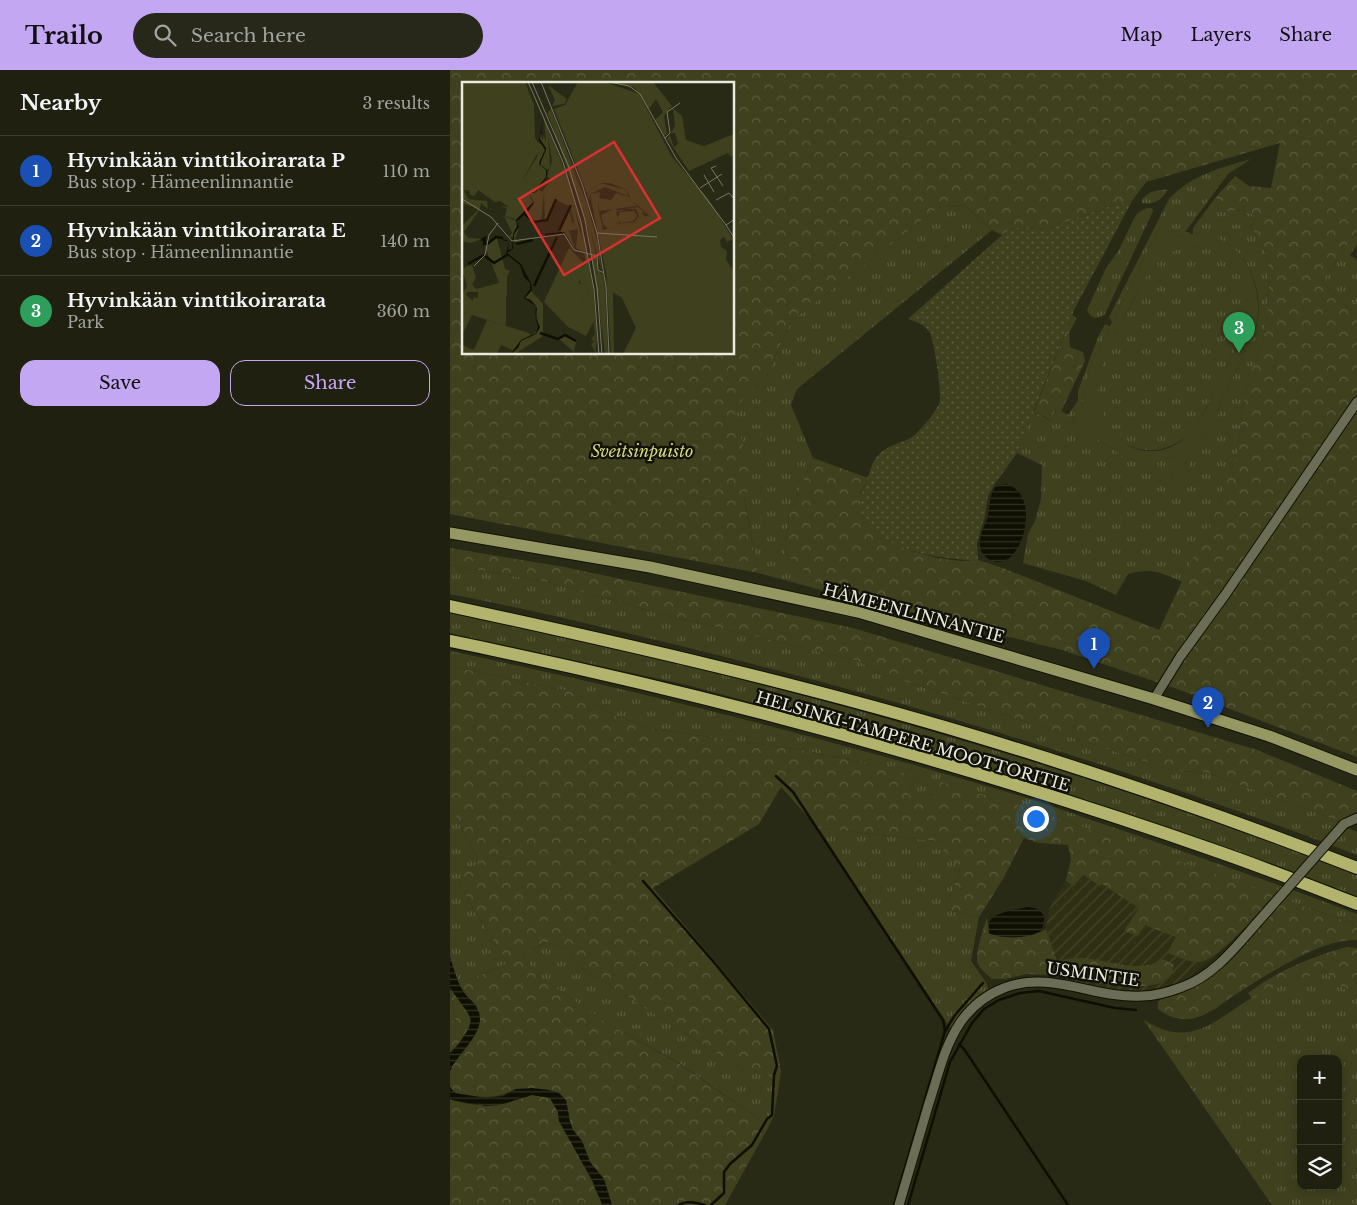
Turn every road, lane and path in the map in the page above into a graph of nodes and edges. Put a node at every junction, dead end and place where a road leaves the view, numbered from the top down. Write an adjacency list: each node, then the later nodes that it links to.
1 (1357, 402): 5 (street)
2 (450, 533): 5 (main road, HÄMEENLINNANTIE)
3 (450, 606): 8 (highway, HELSINKI-TAMPERE MOOTTORITIE)
4 (450, 641): 9 (highway, HELSINKI-TAMPERE MOOTTORITIE)
5 (1154, 700): 6 (main road, HÄMEENLINNANTIE)
6 (1357, 770)
7 (1357, 818): 10 (street, USMINTIE, bridge)
8 (1357, 868)
9 (1357, 904)
10 (899, 1205)

